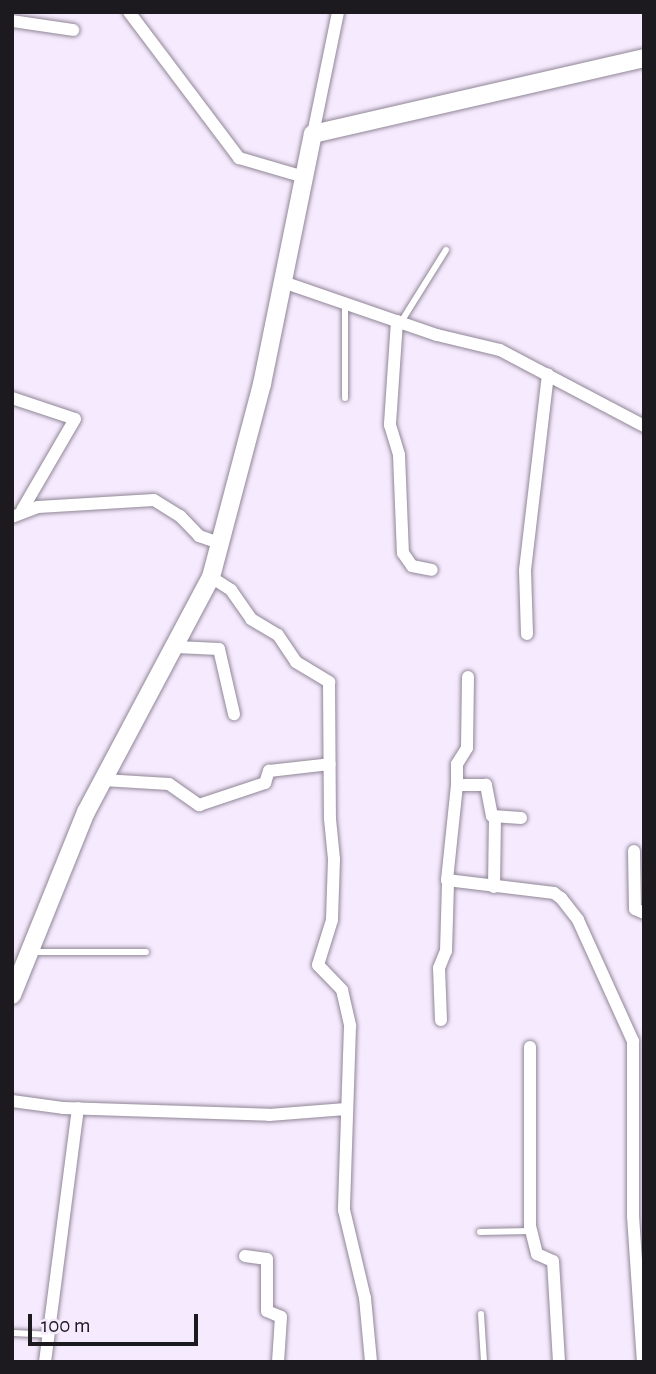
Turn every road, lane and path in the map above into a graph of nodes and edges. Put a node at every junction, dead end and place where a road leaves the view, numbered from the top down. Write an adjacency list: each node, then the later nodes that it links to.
1 (129, 12): 7 (street)
2 (338, 12): 6 (street)
3 (12, 21): 4 (street)
4 (74, 30)
5 (644, 58): 6 (street)
6 (313, 134): 7 (street)
7 (304, 177): 9 (street)
8 (446, 250): 11 (lane)
9 (283, 282): 10 (street); 17 (street)
10 (345, 304): 11 (street); 14 (lane)
11 (399, 322): 12 (street); 18 (street)
12 (548, 374): 15 (street); 20 (street)
13 (12, 398): 16 (street)
14 (345, 398)
15 (644, 426)
16 (17, 514): 17 (street)
17 (219, 544): 19 (street)
18 (432, 570)
19 (211, 577): 21 (street); 24 (street)
20 (527, 634)
21 (176, 647): 23 (street); 25 (street)
22 (468, 677): 26 (street)
23 (234, 714)
24 (330, 764): 25 (street); 41 (street)
25 (103, 780): 33 (street)
26 (457, 785): 27 (street); 30 (street)
27 (495, 817): 28 (street); 31 (street)
28 (521, 818)
29 (634, 851): 32 (street)
30 (449, 882): 31 (street); 36 (street)
31 (495, 887): 37 (street)
32 (644, 913)
33 (28, 952): 34 (lane); 35 (street)
34 (146, 952)
35 (12, 995)
36 (441, 1020)
37 (638, 1042): 45 (street)
38 (530, 1047): 42 (street)
39 (12, 1101): 40 (street)
40 (78, 1108): 41 (street); 48 (street)
41 (346, 1109): 51 (street)
42 (530, 1231): 43 (lane); 53 (street)
43 (480, 1232)
44 (245, 1256): 50 (street)
45 (640, 1265): 54 (street)
46 (481, 1314): 52 (lane)
47 (12, 1333): 48 (lane)
48 (49, 1335): 49 (street)
49 (45, 1362)
50 (278, 1362)
51 (370, 1362)
52 (484, 1362)
53 (559, 1362)
54 (643, 1362)

